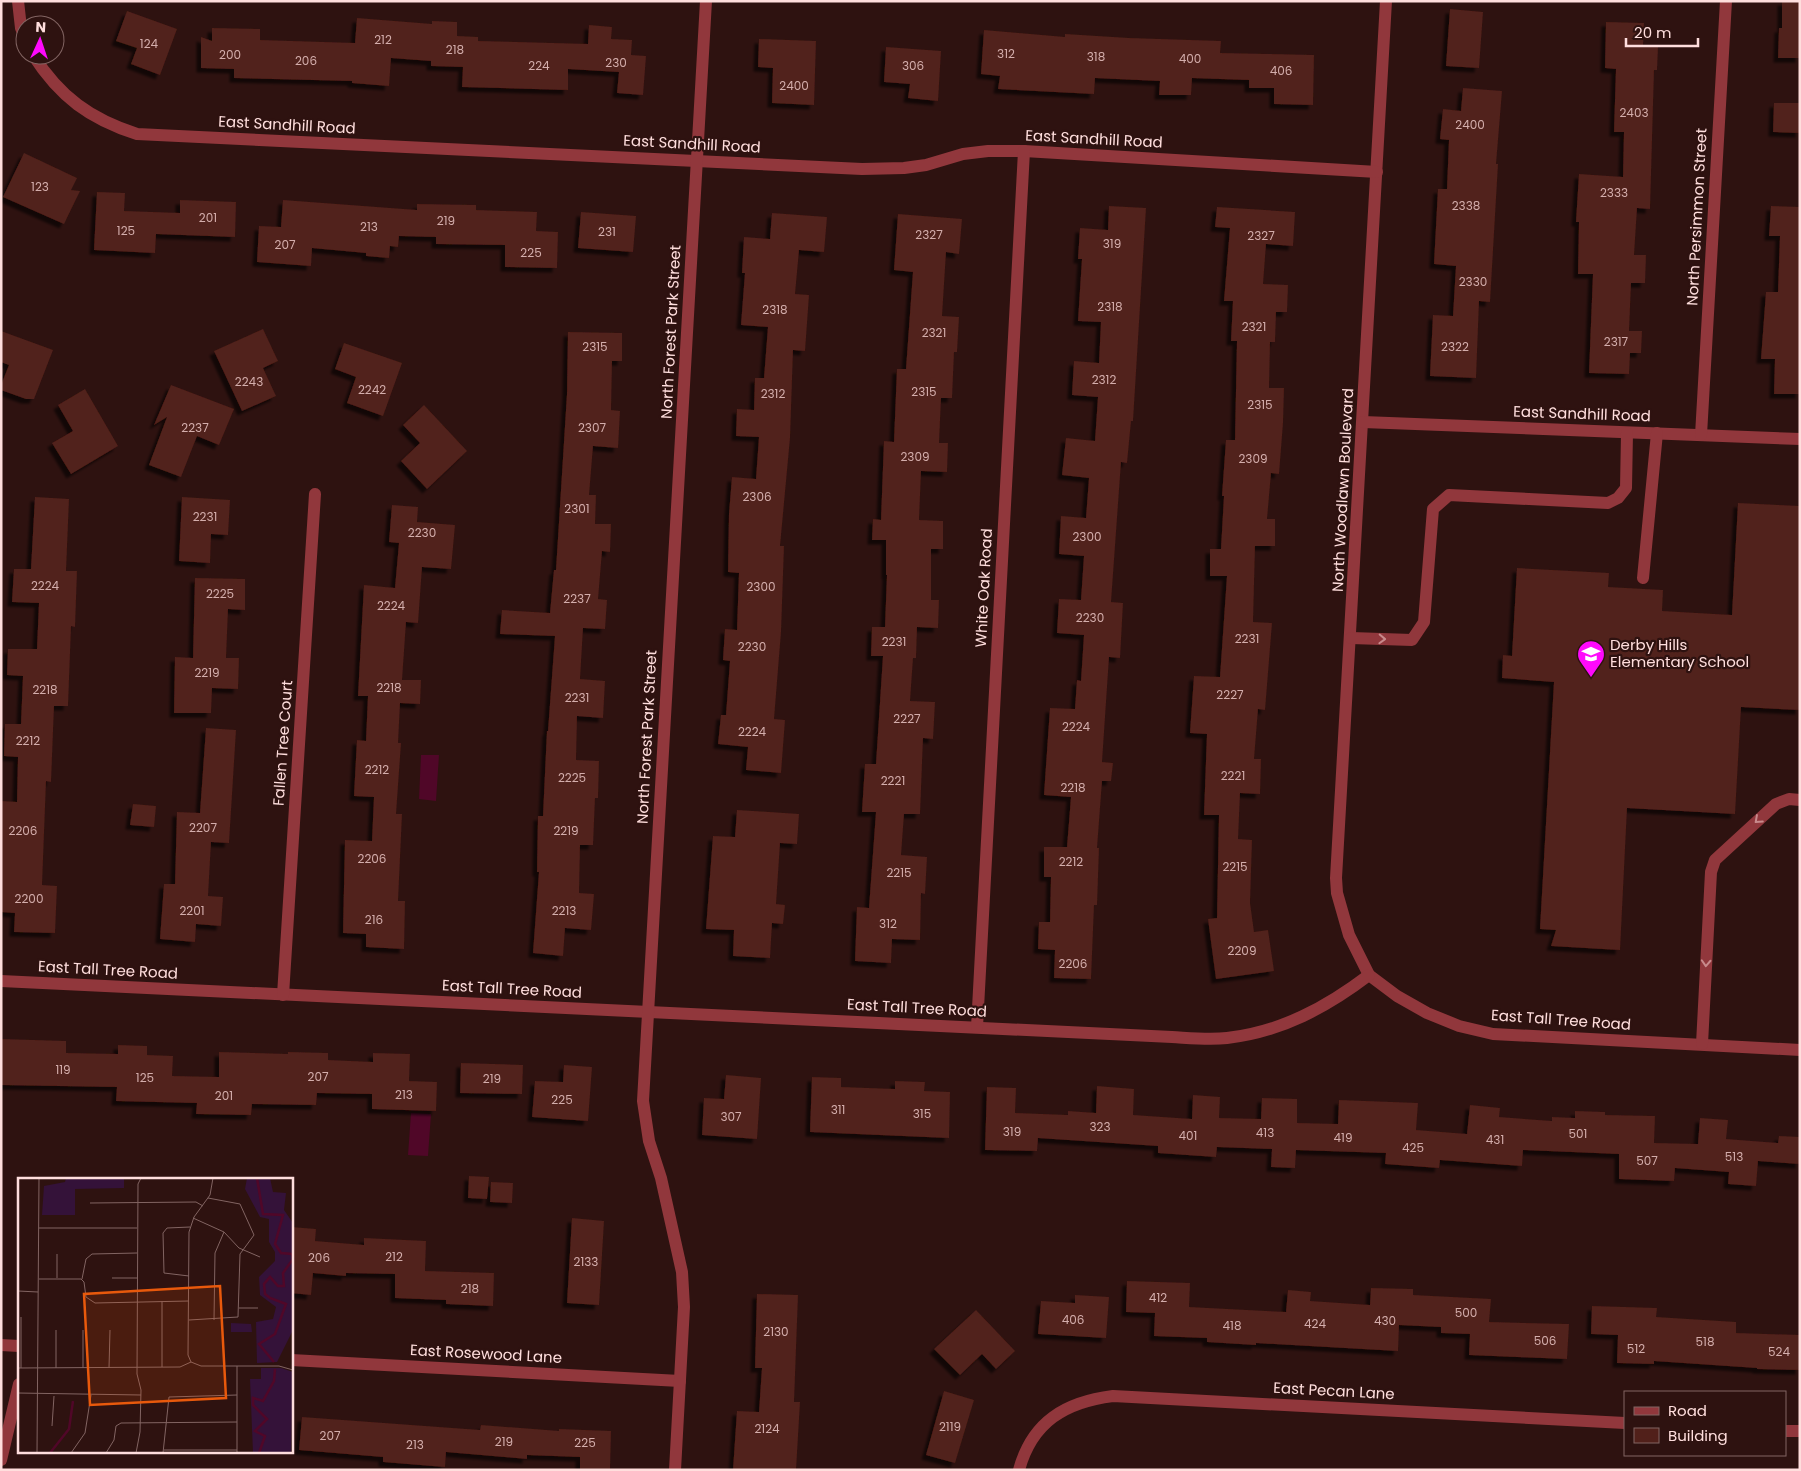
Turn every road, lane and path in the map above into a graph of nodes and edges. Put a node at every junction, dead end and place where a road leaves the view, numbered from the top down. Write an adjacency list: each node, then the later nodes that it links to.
1 (18, 1): 5 (street)
2 (706, 1): 8 (street, North Forest Park Street)
3 (1386, 1): 9 (street, North Woodlawn Boulevard)
4 (1726, 1): 13 (street, North Persimmon Street)
5 (20, 15)
6 (40, 65): 8 (street, East Sandhill Road)
7 (1024, 151): 8 (street, East Sandhill Road); 9 (street, East Sandhill Road); 23 (street, White Oak Road)
8 (697, 161): 22 (street, North Forest Park Street)
9 (1376, 172): 10 (street, North Woodlawn Boulevard)
10 (1363, 422): 11 (street, East Sandhill Road); 17 (street, North Woodlawn Boulevard)
11 (1627, 433): 12 (street, East Sandhill Road); 17 (street, one-way to 11)
12 (1657, 434): 13 (street, East Sandhill Road); 16 (street)
13 (1701, 435): 14 (street, East Sandhill Road)
14 (1800, 440)
15 (315, 494): 21 (street, Fallen Tree Court)
16 (1643, 578)
17 (1351, 638): 19 (street, North Woodlawn Boulevard)
18 (1800, 800): 24 (street, one-way to 24)
19 (1370, 975): 23 (street, East Tall Tree Road); 24 (street, East Tall Tree Road)
20 (1, 981): 21 (street, East Tall Tree Road)
21 (284, 995): 22 (street, East Tall Tree Road)
22 (648, 1012): 23 (street, East Tall Tree Road); 29 (street, North Forest Park Street)
23 (977, 1027)
24 (1702, 1044): 25 (street, East Tall Tree Road)
25 (1800, 1050)
26 (1, 1345): 27 (street)
27 (18, 1346)
28 (292, 1360): 29 (street, East Rosewood Lane)
29 (680, 1381): 35 (street, North Forest Park Street)
30 (18, 1388): 34 (street)
31 (1624, 1423): 36 (street, East Pecan Lane)
32 (1786, 1431): 33 (street)
33 (1800, 1432)
34 (1, 1460)
35 (675, 1470)
36 (1019, 1470)

